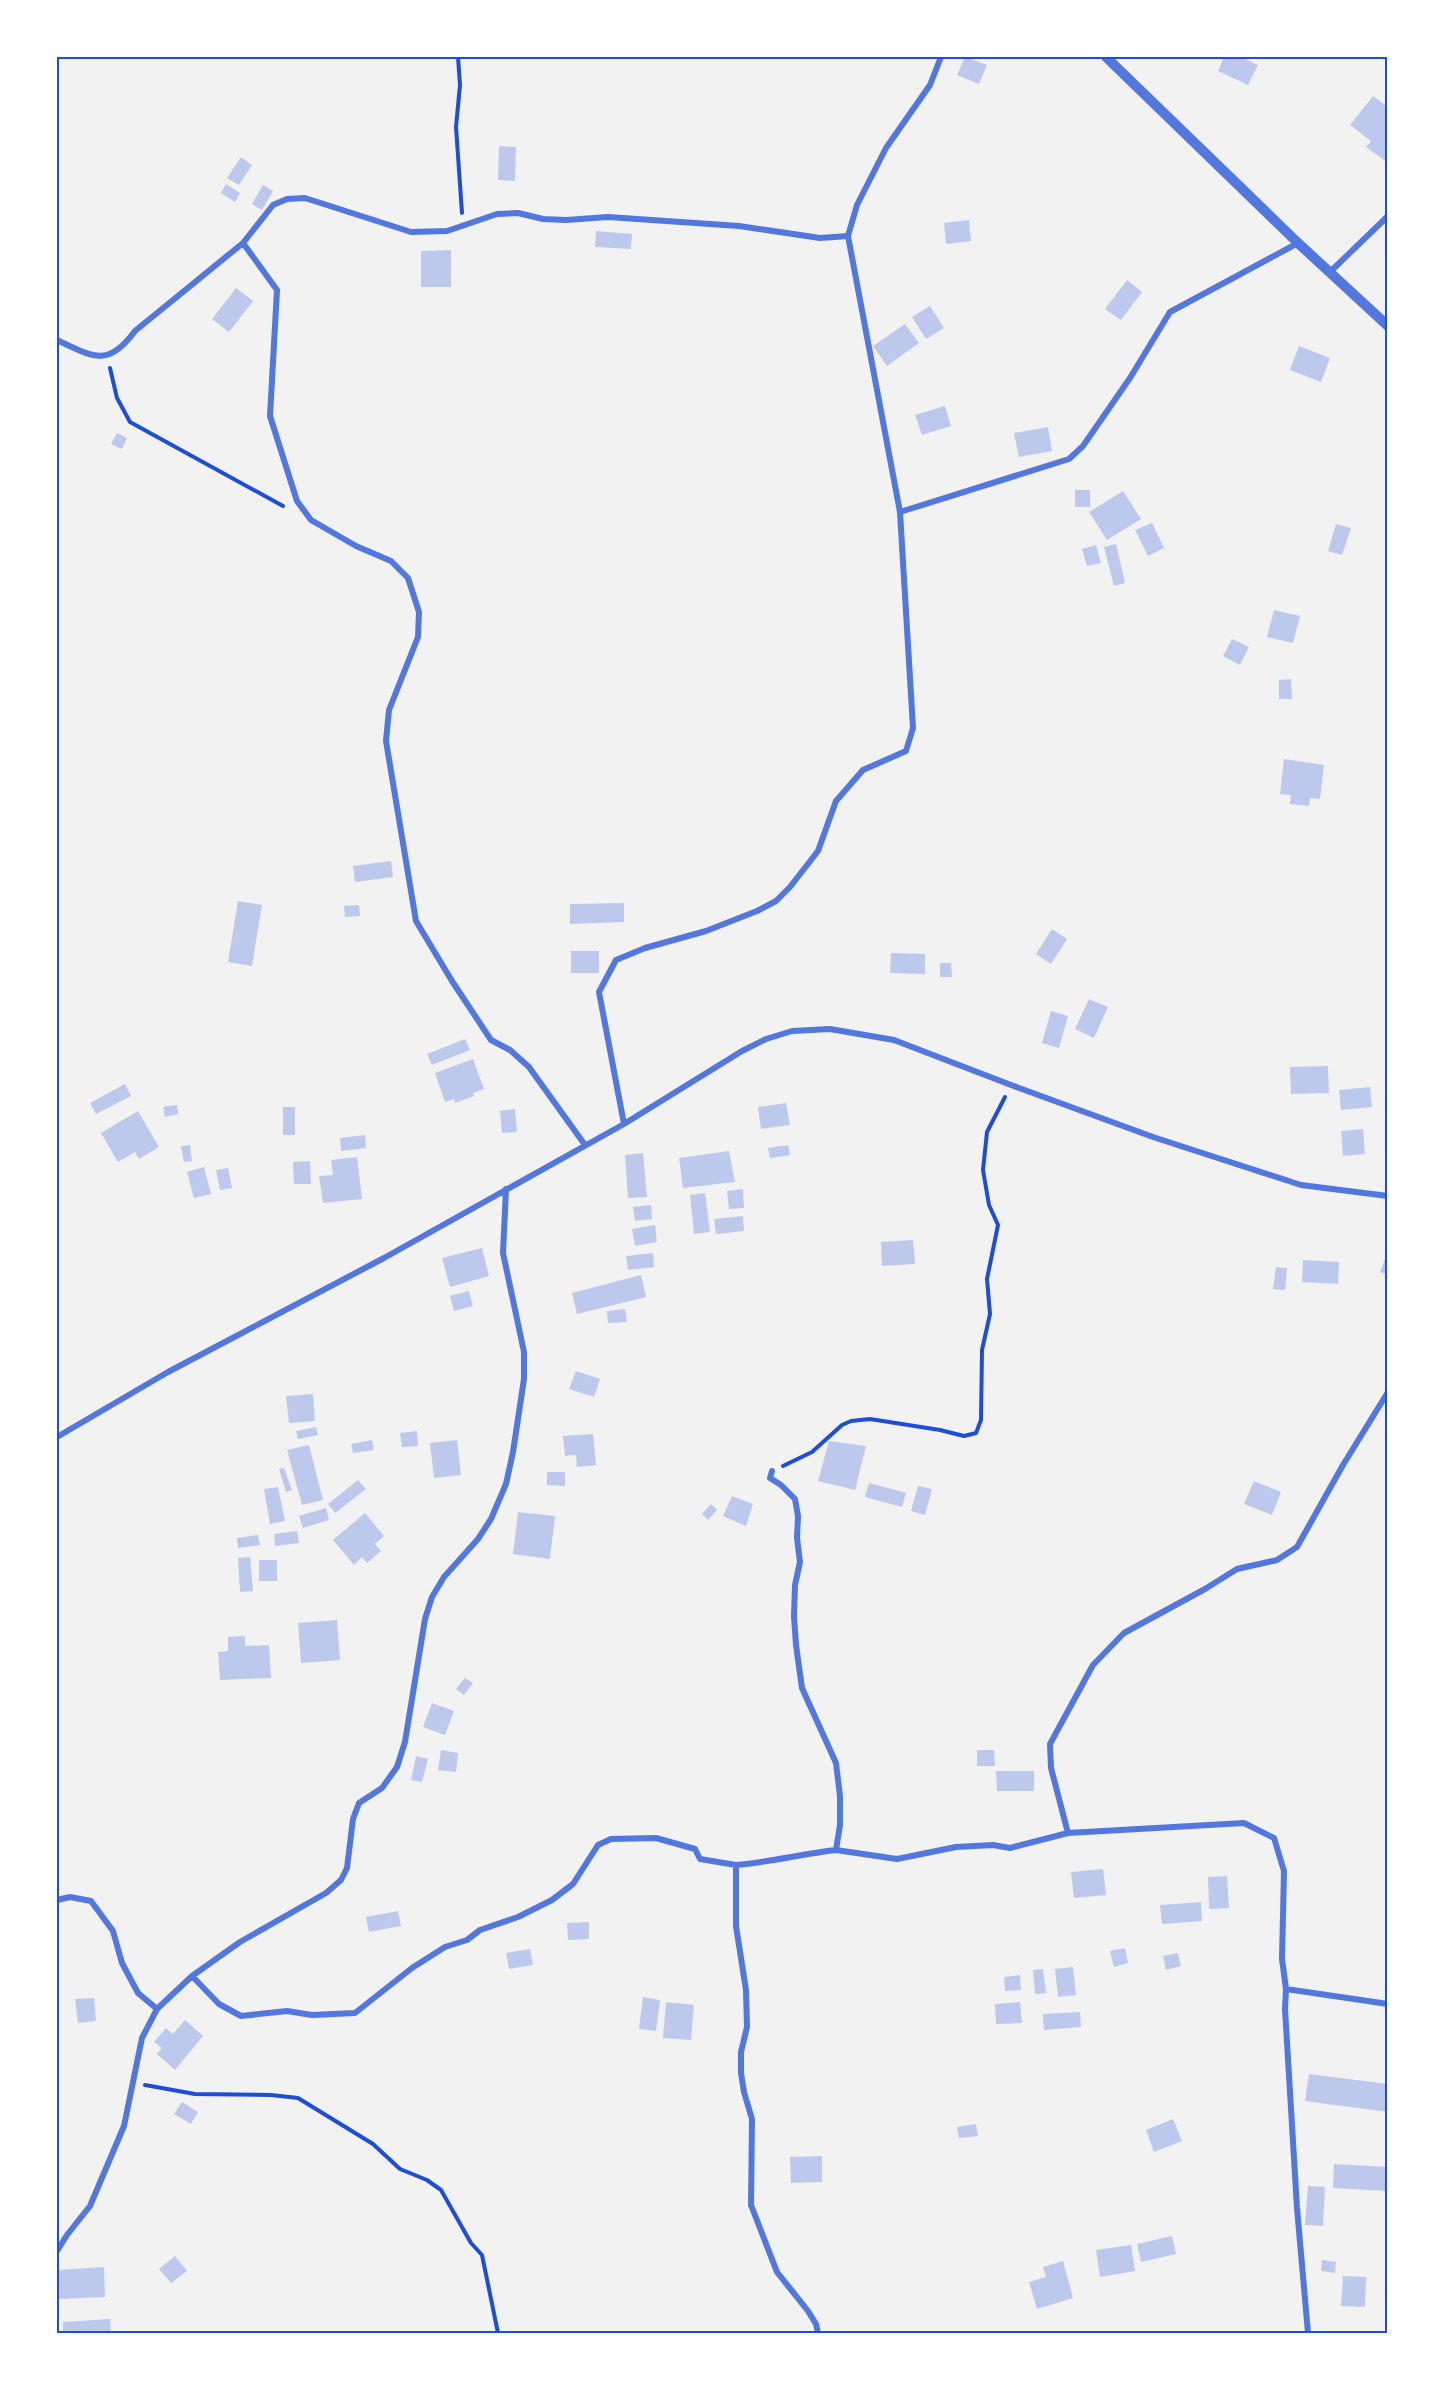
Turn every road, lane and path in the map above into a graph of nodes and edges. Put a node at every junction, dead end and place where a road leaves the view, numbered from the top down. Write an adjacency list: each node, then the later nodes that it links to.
1 (458, 57): 5 (path)
2 (941, 57): 6 (street)
3 (1106, 57): 8 (street)
4 (1388, 216): 9 (street)
5 (463, 226): 6 (street); 7 (street)
6 (848, 236): 13 (street)
7 (243, 243): 12 (street); 14 (street)
8 (1299, 243): 9 (street); 13 (street)
9 (1330, 272): 10 (street)
10 (1388, 326)
11 (57, 340): 12 (street)
12 (107, 356): 14 (path)
13 (900, 512): 16 (street)
14 (311, 520): 17 (street)
15 (1011, 1085): 16 (street); 19 (street); 22 (path)
16 (624, 1124): 17 (street)
17 (585, 1145): 18 (street)
18 (506, 1189): 21 (street); 27 (street)
19 (1388, 1196)
20 (1388, 1392): 23 (street)
21 (57, 1437)
22 (772, 1471): 24 (street)
23 (1068, 1833): 24 (street); 28 (street)
24 (836, 1850): 25 (street)
25 (736, 1864): 27 (street); 34 (street)
26 (57, 1900): 30 (street)
27 (192, 1976): 30 (street)
28 (1286, 1989): 29 (street); 35 (street)
29 (1388, 2004)
30 (157, 2009): 31 (street)
31 (132, 2083): 32 (street); 33 (path)
32 (57, 2251)
33 (498, 2333)
34 (818, 2333)
35 (1308, 2333)

